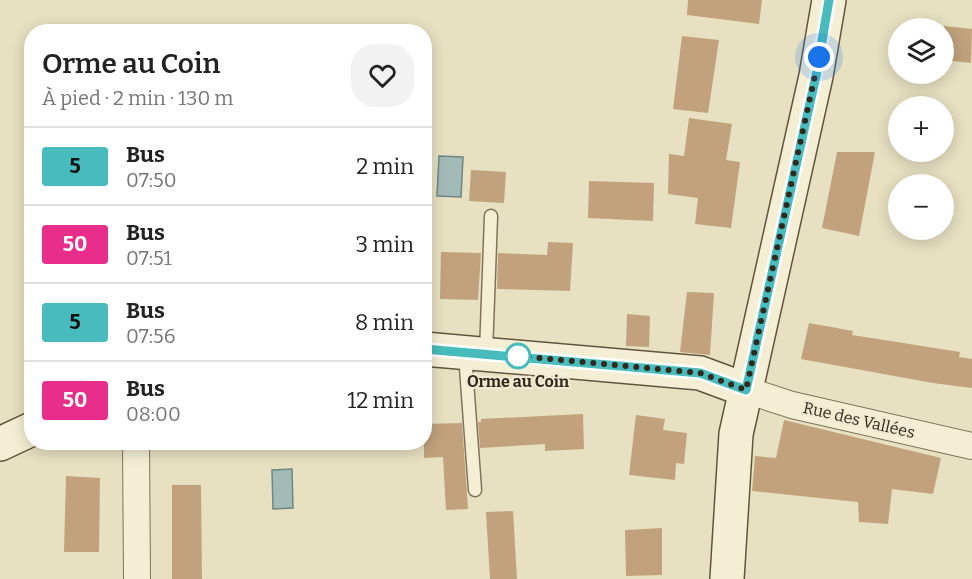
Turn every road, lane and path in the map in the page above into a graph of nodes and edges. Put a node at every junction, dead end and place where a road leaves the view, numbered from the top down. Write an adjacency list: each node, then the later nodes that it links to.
1 (830, 0): 5 (main road)
2 (491, 216): 4 (lane)
3 (432, 350): 4 (main road)
4 (475, 353): 5 (main road); 10 (lane)
5 (746, 390): 8 (street, Rue des Vallées); 12 (main road)
6 (24, 433): 7 (main road)
7 (0, 444)
8 (972, 446)
9 (136, 450): 11 (street)
10 (475, 490)
11 (136, 579)
12 (728, 579)

